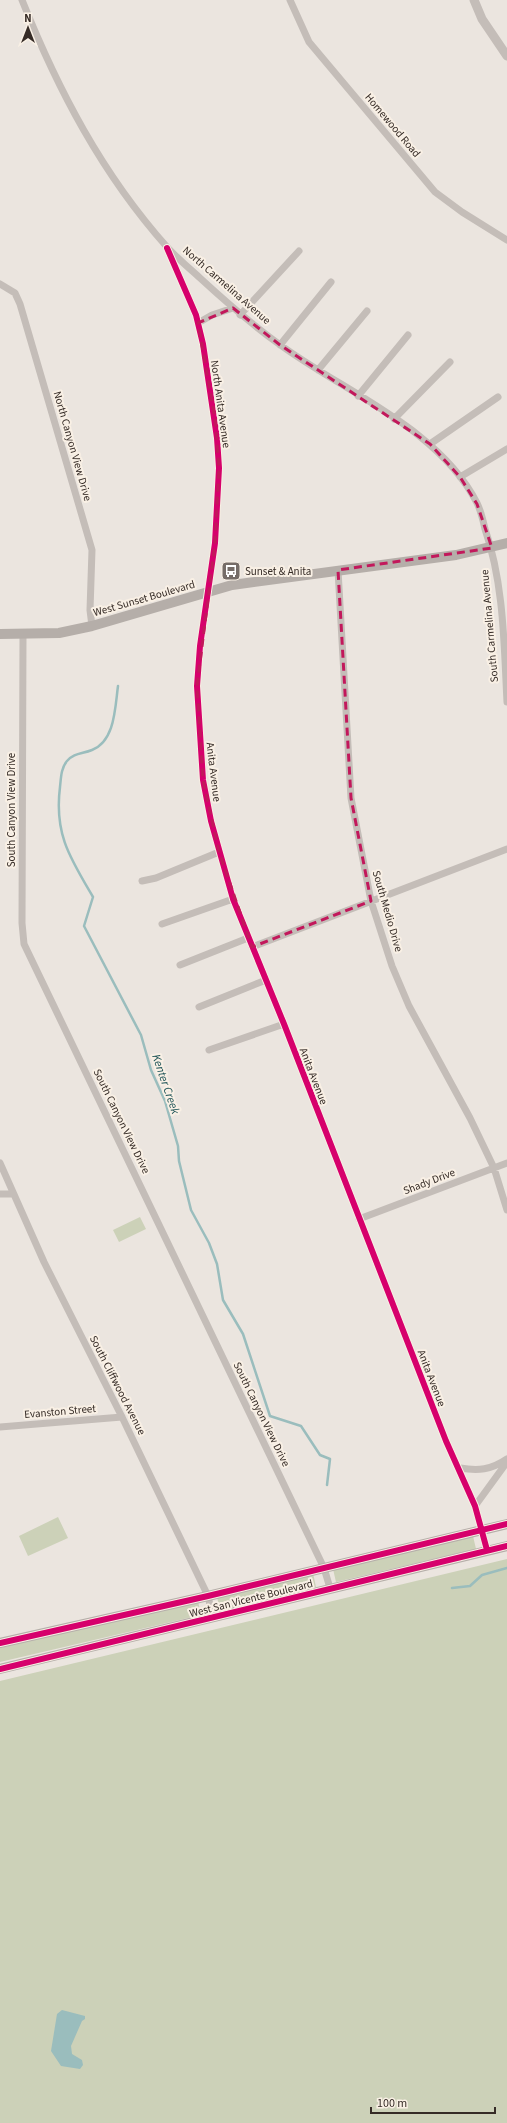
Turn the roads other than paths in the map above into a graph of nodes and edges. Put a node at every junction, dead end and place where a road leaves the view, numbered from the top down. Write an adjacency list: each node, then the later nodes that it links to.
1 (22, 0): 6 (street, North Carmelina Avenue)
2 (290, 0): 5 (street, Homewood Road)
3 (474, 0): 4 (street)
4 (507, 56)
5 (507, 240)
6 (168, 248): 10 (street, North Carmelina Avenue); 13 (street, North Anita Avenue)
7 (299, 251): 12 (street)
8 (331, 282): 15 (street)
9 (0, 284): 28 (street, North Canyon View Drive)
10 (233, 308): 12 (street, North Carmelina Avenue); 13 (street)
11 (367, 311): 17 (street)
12 (240, 315): 15 (street, North Carmelina Avenue)
13 (198, 323): 27 (street, North Anita Avenue)
14 (408, 335): 18 (street)
15 (280, 345): 17 (street, North Carmelina Avenue)
16 (450, 362): 20 (street)
17 (318, 370): 18 (street, North Carmelina Avenue)
18 (358, 396): 20 (street, North Carmelina Avenue)
19 (498, 397): 21 (street)
20 (394, 419): 21 (street, North Carmelina Avenue)
21 (430, 444): 23 (street, North Carmelina Avenue)
22 (507, 449): 23 (street)
23 (460, 477): 25 (street, North Carmelina Avenue)
24 (507, 543): 25 (main road, West Sunset Boulevard)
25 (492, 548): 26 (main road, West Sunset Boulevard); 31 (street, South Carmelina Avenue)
26 (338, 570): 27 (main road, West Sunset Boulevard); 38 (street, South Medio Drive)
27 (208, 592): 28 (main road, West Sunset Boulevard); 35 (street, Anita Avenue)
28 (92, 626): 30 (main road, West Sunset Boulevard)
29 (0, 634): 30 (main road, West Sunset Boulevard)
30 (23, 635): 63 (street, South Canyon View Drive)
31 (505, 650): 32 (street, South Carmelina Avenue)
32 (507, 696): 33 (street, South Carmelina Avenue)
33 (507, 702)
34 (507, 849): 38 (street)
35 (219, 852): 36 (street); 37 (street, Anita Avenue)
36 (142, 881)
37 (233, 899): 39 (street); 40 (street, Anita Avenue)
38 (371, 901): 41 (street); 49 (street, South Medio Drive)
39 (162, 924)
40 (248, 938): 41 (street, Anita Avenue); 42 (street)
41 (252, 947): 43 (street, Anita Avenue)
42 (180, 965)
43 (266, 980): 44 (street); 45 (street, Anita Avenue)
44 (199, 1007)
45 (284, 1024): 46 (street); 53 (street, Anita Avenue)
46 (209, 1050)
47 (0, 1163): 51 (street, South Cliffwood Avenue)
48 (507, 1163): 49 (street, Shady Drive)
49 (494, 1168): 52 (street, South Medio Drive); 53 (street, Shady Drive)
50 (0, 1194): 51 (street)
51 (13, 1194): 54 (street, South Cliffwood Avenue)
52 (507, 1210)
53 (359, 1219): 57 (street, Anita Avenue)
54 (122, 1417): 55 (street, Evanston Street); 65 (street, South Cliffwood Avenue)
55 (0, 1427)
56 (507, 1460): 57 (street); 58 (street)
57 (460, 1468): 58 (street, Anita Avenue)
58 (475, 1506): 60 (street, Anita Avenue)
59 (507, 1524): 60 (main road, West San Vicente Boulevard)
60 (482, 1530): 62 (street, Anita Avenue); 63 (main road, West San Vicente Boulevard)
61 (507, 1546): 62 (main road, West San Vicente Boulevard)
62 (487, 1550): 64 (main road, West San Vicente Boulevard)
63 (324, 1568): 64 (street, South Canyon View Drive); 65 (main road, West San Vicente Boulevard)
64 (330, 1588): 66 (main road, West San Vicente Boulevard)
65 (208, 1596): 66 (street, South Cliffwood Avenue); 67 (main road, West San Vicente Boulevard)
66 (213, 1618): 68 (main road, West San Vicente Boulevard)
67 (0, 1643)
68 (0, 1669)

